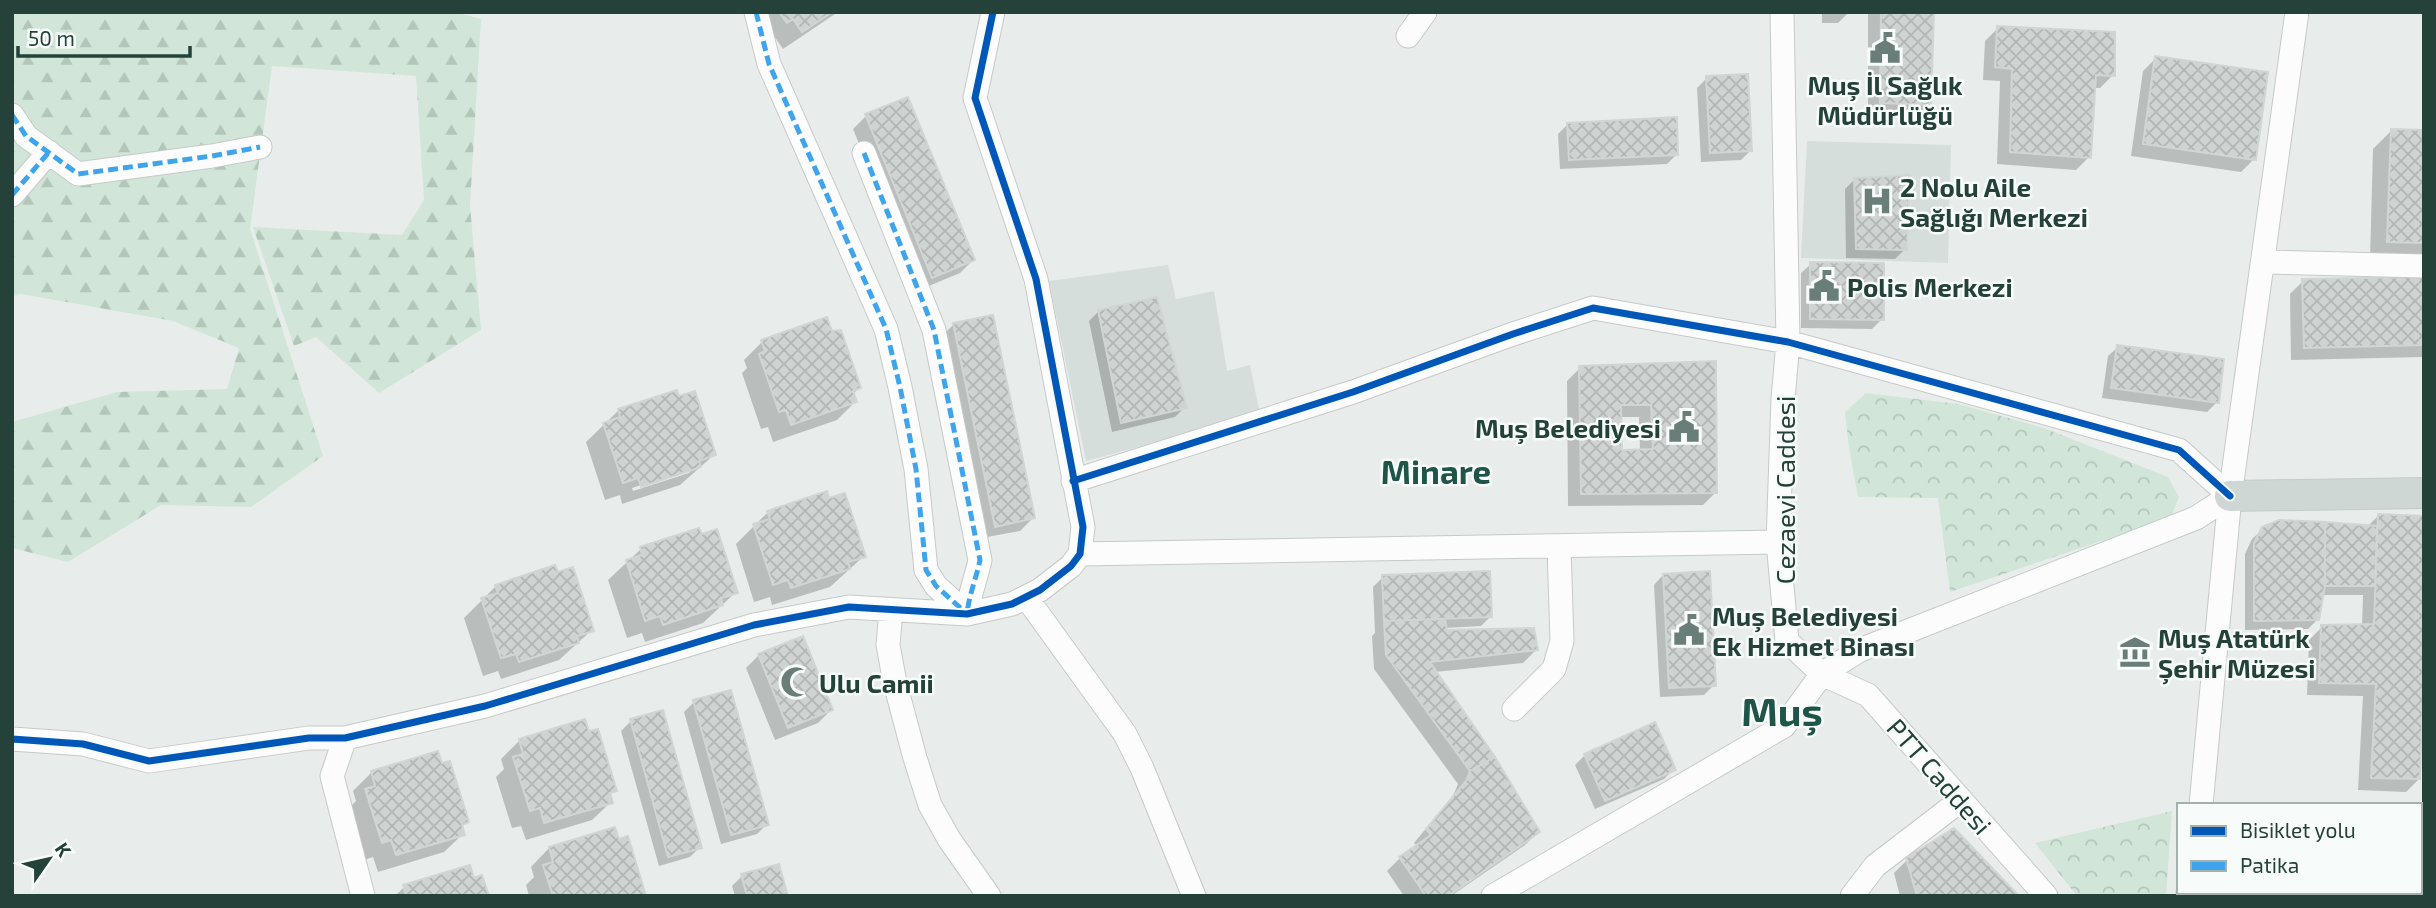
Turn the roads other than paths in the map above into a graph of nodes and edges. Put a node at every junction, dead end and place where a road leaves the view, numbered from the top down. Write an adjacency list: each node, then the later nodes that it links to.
1 (756, 12): 23 (street)
2 (993, 12): 15 (street)
3 (1424, 12): 6 (street)
4 (1783, 12): 14 (street, Cezaevi Caddesi)
5 (2297, 12): 12 (street)
6 (1408, 36)
7 (12, 115): 9 (street)
8 (260, 147): 9 (street)
9 (49, 152): 11 (street)
10 (864, 153): 23 (street)
11 (12, 195)
12 (2263, 262): 13 (street); 17 (street)
13 (2424, 266)
14 (1788, 342): 15 (street); 17 (street); 18 (street, Cezaevi Caddesi)
15 (1073, 481): 20 (street)
16 (2424, 494): 17 (main road)
17 (2230, 496): 24 (street); 29 (street)
18 (1778, 542): 19 (street); 24 (street, Cezaevi Caddesi)
19 (1559, 546): 20 (street); 25 (street)
20 (1080, 554): 21 (street)
21 (1026, 597): 23 (street); 32 (street)
22 (891, 610): 23 (street); 26 (street); 31 (street)
23 (967, 614)
24 (1822, 674): 28 (street, PTT Caddesi); 33 (street)
25 (1514, 709)
26 (345, 738): 27 (street); 30 (street)
27 (12, 739)
28 (1961, 800): 34 (street); 35 (street, PTT Caddesi)
29 (2208, 803)
30 (363, 896)
31 (989, 896)
32 (1194, 896)
33 (1493, 896)
34 (1852, 896)
35 (2046, 896)

